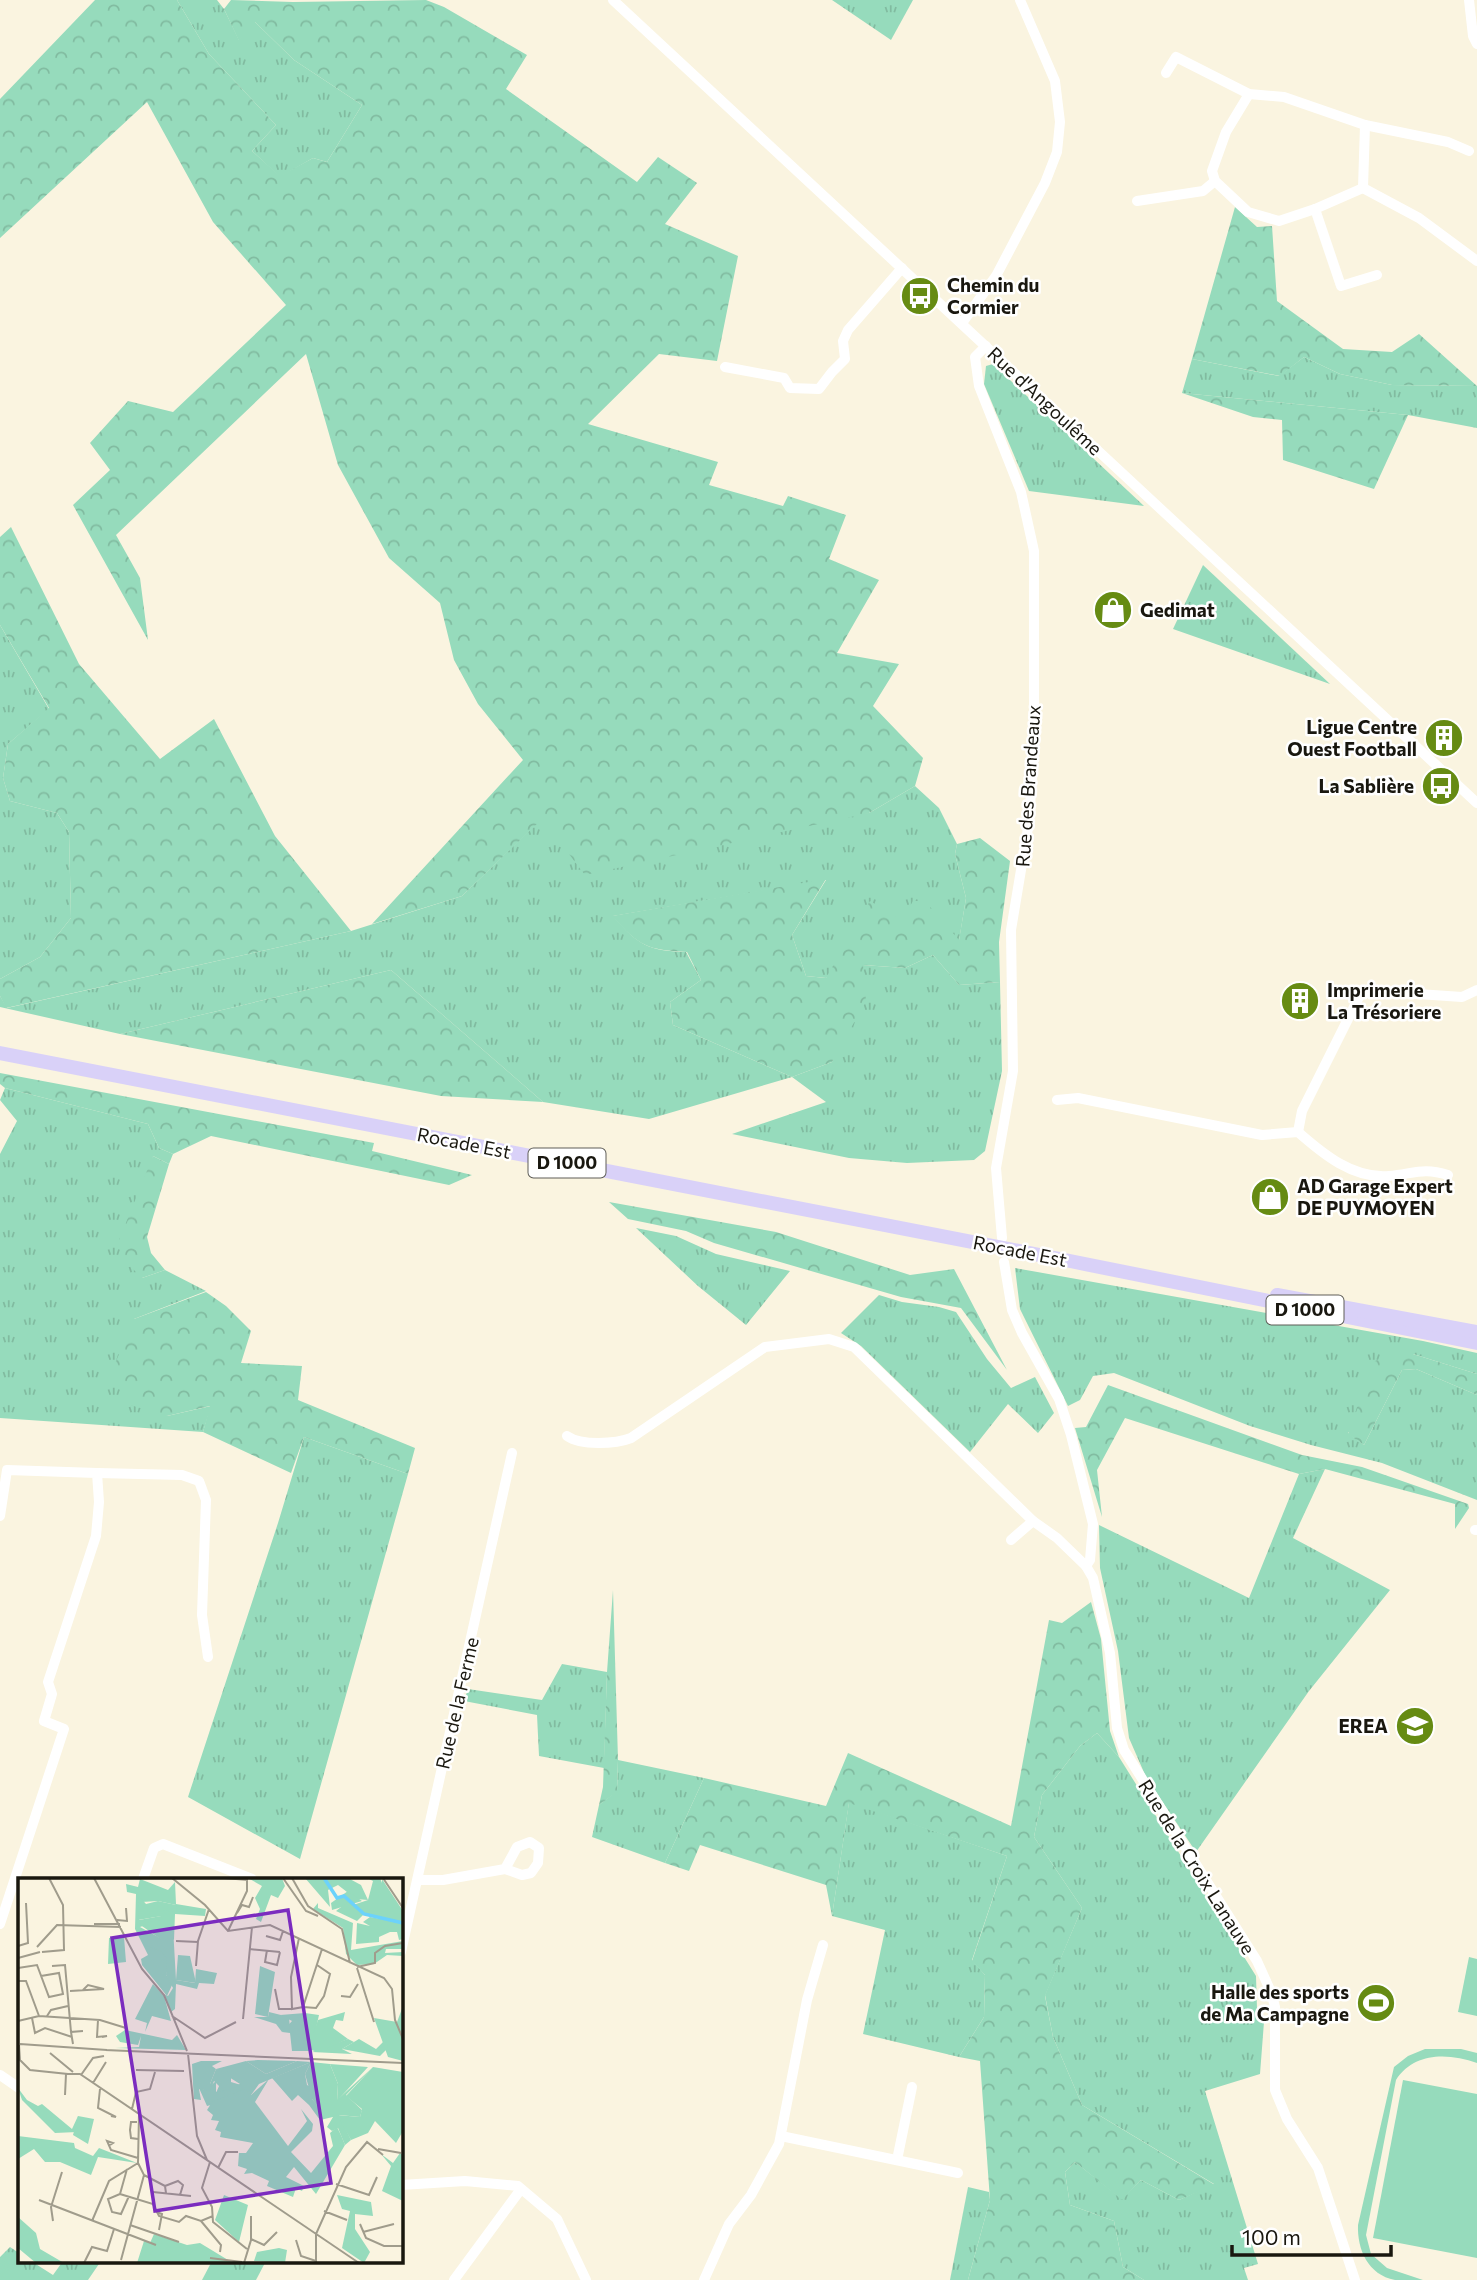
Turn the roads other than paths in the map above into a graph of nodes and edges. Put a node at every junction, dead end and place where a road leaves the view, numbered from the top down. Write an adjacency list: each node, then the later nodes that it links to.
1 (613, 0): 14 (street, Rue d'Angoulême)
2 (1020, 0): 16 (street)
3 (1469, 0): 4 (street)
4 (1477, 44)
5 (1166, 74): 6 (street)
6 (1249, 94): 7 (street); 9 (street)
7 (1365, 125): 8 (street); 10 (street)
8 (1469, 151)
9 (1215, 181): 11 (street); 12 (street)
10 (1363, 188): 12 (street); 13 (street)
11 (1137, 201)
12 (1315, 209): 15 (street)
13 (1477, 261)
14 (902, 268): 16 (street, Rue d'Angoulême); 18 (street)
15 (1377, 275)
16 (962, 323): 17 (street, Rue d'Angoulême)
17 (986, 346): 19 (street, Rue d'Angoulême); 25 (street, Rue des Brandeaux)
18 (725, 367)
19 (1477, 803)
20 (1477, 990): 23 (street)
21 (0, 1053): 27 (main road, Rocade Est / D 1000)
22 (1057, 1100): 23 (street)
23 (1298, 1132): 24 (street)
24 (1448, 1175)
25 (1002, 1238)
26 (1004, 1262): 37 (street)
27 (1134, 1273): 28 (main road, Rocade Est / D 1000); 29 (main road, Rocade Est / D 1000)
28 (1477, 1332)
29 (1477, 1343)
30 (568, 1436): 35 (street)
31 (512, 1453): 42 (street, Rue de la Ferme)
32 (4, 1469): 33 (street); 34 (street)
33 (97, 1473): 38 (street); 43 (street)
34 (0, 1516)
35 (1033, 1521): 36 (street); 37 (street)
36 (1011, 1540)
37 (1086, 1566): 57 (street, Rue de la Croix Lanauve)
38 (208, 1657)
39 (505, 1869): 42 (street)
40 (143, 1878): 41 (street)
41 (249, 1878)
42 (418, 1880): 45 (street, Rue de la Ferme)
43 (0, 1924)
44 (823, 1945): 49 (street)
45 (402, 1948)
46 (0, 2075): 47 (street)
47 (18, 2087)
48 (912, 2087): 50 (street)
49 (780, 2136): 50 (street); 56 (street)
50 (897, 2160): 51 (street)
51 (958, 2173)
52 (402, 2185): 53 (street)
53 (521, 2189): 54 (street); 55 (street)
54 (454, 2280)
55 (586, 2280)
56 (704, 2280)
57 (1355, 2280)

